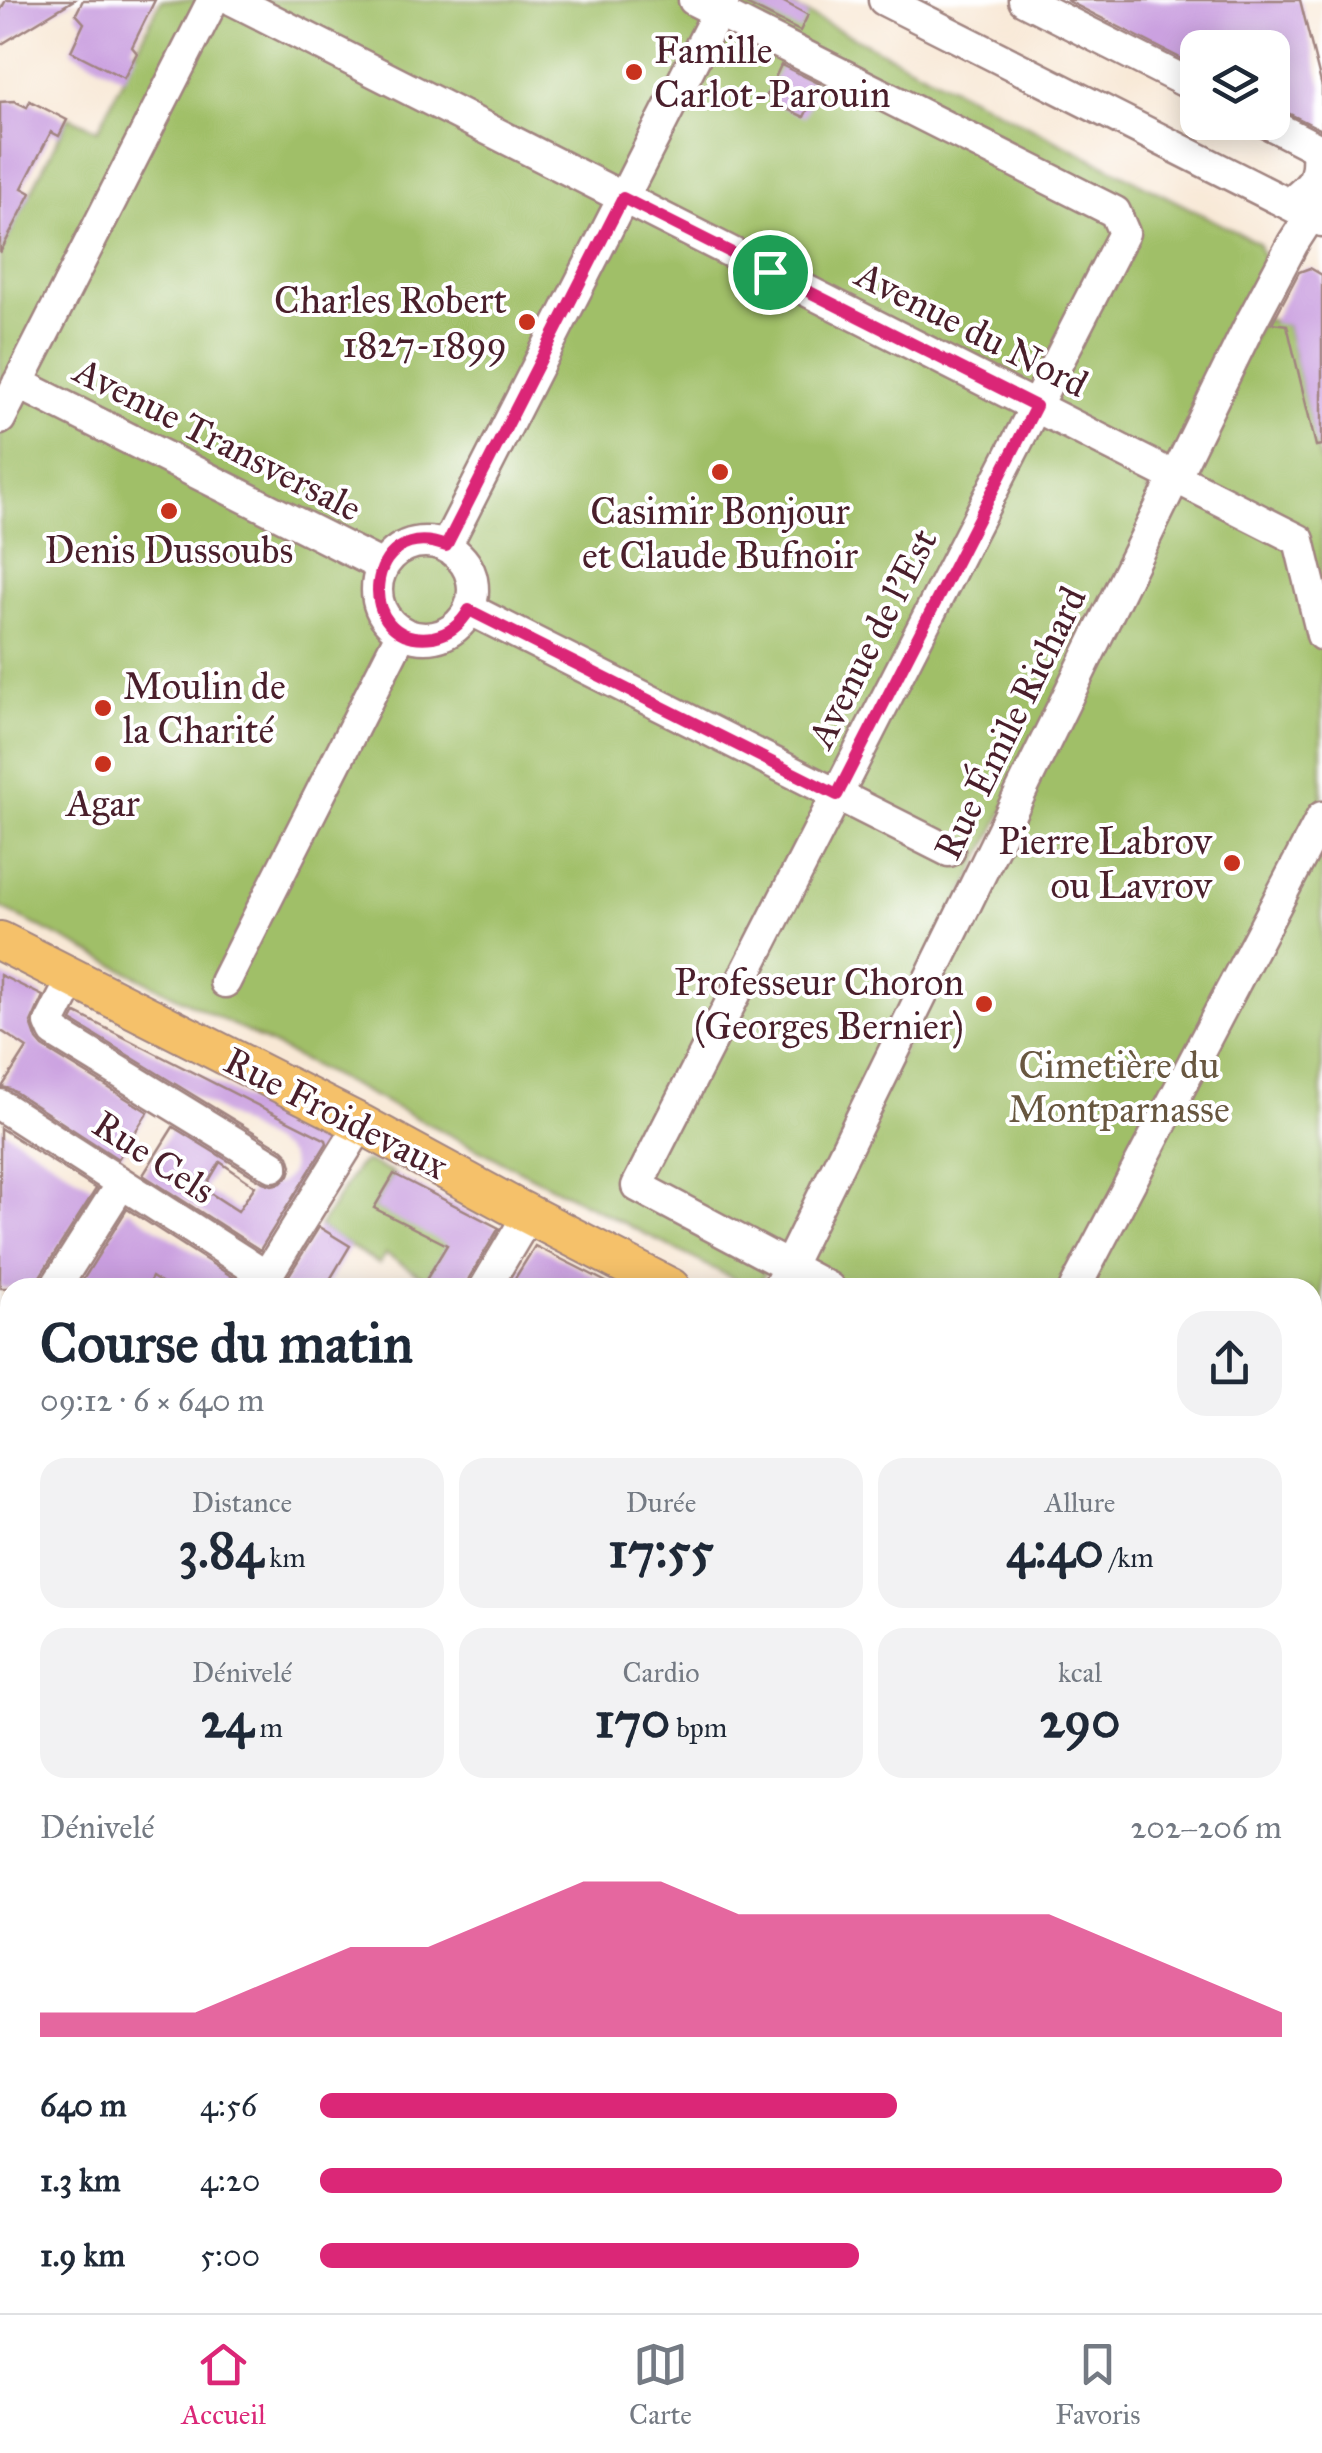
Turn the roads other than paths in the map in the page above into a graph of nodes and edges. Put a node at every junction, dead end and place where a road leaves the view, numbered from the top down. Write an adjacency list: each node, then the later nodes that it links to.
1 (212, 0): 11 (street)
2 (234, 0): 9 (street, Avenue du Nord)
3 (884, 0): 10 (street)
4 (1024, 0): 6 (street)
5 (712, 4): 9 (street); 12 (street, Avenue de l'Est)
6 (1180, 79)
7 (1290, 134): 8 (street)
8 (1320, 150): 10 (street, Rue Émile Richard)
9 (623, 198): 12 (street, Avenue du Nord); 15 (street)
10 (1311, 210): 14 (street, Rue Émile Richard)
11 (18, 383): 13 (street); 16 (street, Avenue Transversale)
12 (1036, 406): 14 (street, Avenue du Nord); 20 (street, Avenue de l'Est)
13 (0, 419)
14 (1176, 477): 19 (street, Avenue du Nord); 31 (street, Rue Émile Richard)
15 (446, 546): 16 (street); 17 (street)
16 (382, 566): 18 (street)
17 (469, 610): 18 (street); 20 (street)
18 (402, 632): 25 (street)
19 (1322, 634)
20 (837, 795): 22 (street); 31 (street, Avenue de l'Est)
21 (1322, 817): 37 (street)
22 (949, 851)
23 (0, 941): 24 (main road, Rue Froidevaux)
24 (73, 978): 27 (main road, Rue Froidevaux); 28 (street)
25 (225, 982)
26 (0, 1105): 29 (street, Rue Cels)
27 (361, 1124): 30 (main road, Rue Froidevaux); 34 (street)
28 (273, 1166)
29 (121, 1184): 32 (street); 33 (street, Rue Cels)
30 (530, 1214): 35 (street); 36 (main road, Rue Froidevaux)
31 (783, 1277)
32 (60, 1278)
33 (256, 1278)
34 (265, 1278)
35 (491, 1278)
36 (651, 1278)
37 (1080, 1278)

